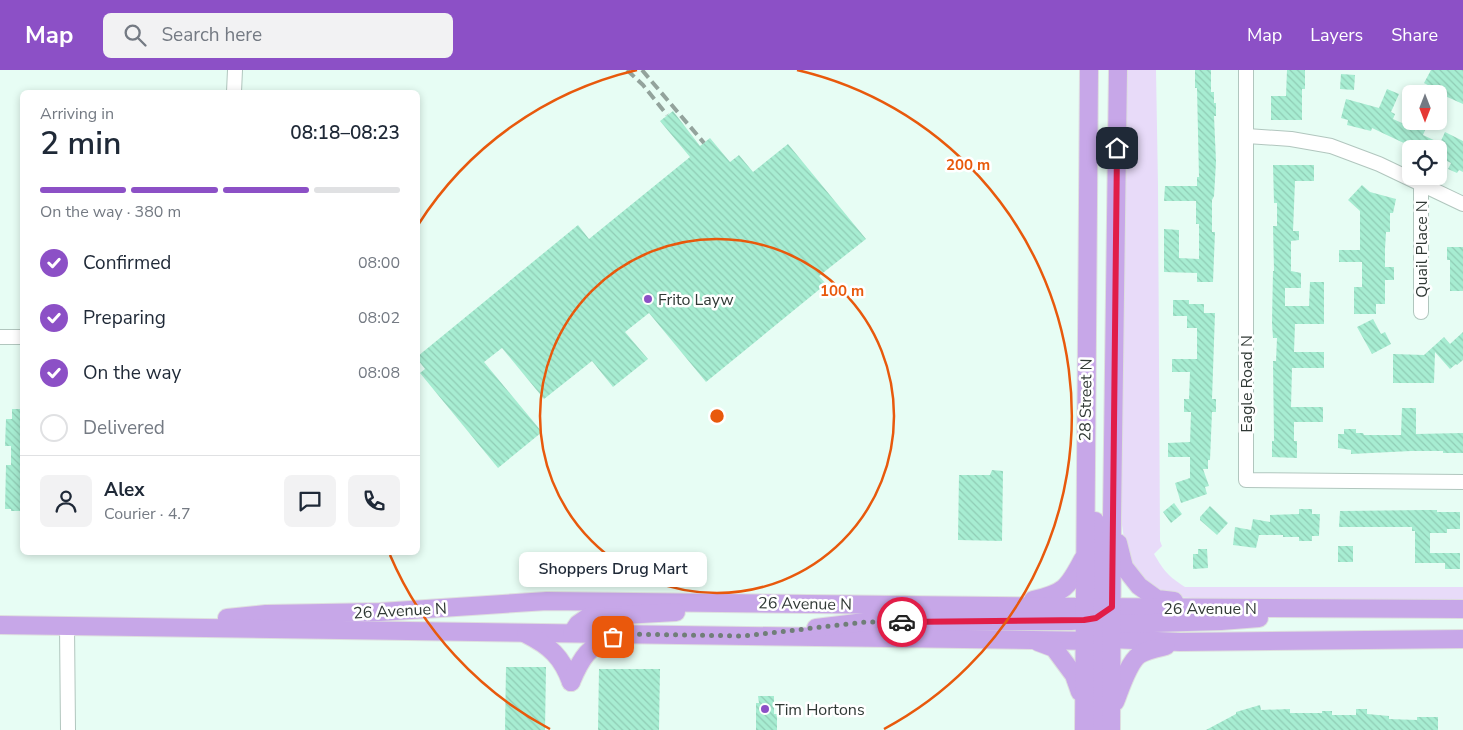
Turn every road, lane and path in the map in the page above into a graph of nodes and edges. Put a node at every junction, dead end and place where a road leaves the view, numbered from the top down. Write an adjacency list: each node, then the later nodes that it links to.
1 (234, 70): 5 (street)
2 (1088, 70): 13 (main road, 28 Street N)
3 (1118, 70): 15 (main road, 28 Street N)
4 (1246, 70): 6 (street, Eagle Road N)
5 (234, 90)
6 (1247, 136): 7 (street); 14 (street, Eagle Road N)
7 (1402, 176)
8 (1421, 185): 9 (street); 10 (street, Quail Place N)
9 (1463, 204)
10 (1421, 312)
11 (0, 337): 12 (street)
12 (20, 337)
13 (1085, 423): 16 (main road, 28 Street N); 22 (main road)
14 (1463, 482)
15 (1112, 518): 19 (main road); 22 (main road, 28 Street N)
16 (1084, 557): 18 (main road); 22 (main road, 28 Street N)
17 (785, 603): 18 (main road, 26 Avenue N); 25 (main road, 26 Avenue N); 27 (main road)
18 (1008, 606): 22 (main road, 26 Avenue N)
19 (1222, 608): 20 (main road, 26 Avenue N); 22 (main road, 26 Avenue N)
20 (1389, 608): 21 (main road, 26 Avenue N); 22 (main road)
21 (1463, 609)
22 (1097, 624): 29 (main road); 31 (main road, 26 Avenue N); 32 (main road, 26 Avenue N); 33 (main road, 28 Street N); 34 (main road, 28 Street N); 37 (main road)
23 (0, 625): 24 (main road, 26 Avenue N)
24 (67, 625): 25 (main road, 26 Avenue N); 35 (street)
25 (148, 626): 26 (main road, 26 Avenue N)
26 (523, 632): 27 (main road, 26 Avenue N); 28 (main road)
27 (572, 633): 28 (main road, 26 Avenue N)
28 (623, 634): 29 (main road, 26 Avenue N)
29 (744, 636): 31 (main road, 26 Avenue N)
30 (1463, 639): 32 (main road, 26 Avenue N)
31 (1033, 640): 33 (main road)
32 (1180, 642): 34 (main road)
33 (1084, 704): 36 (main road, 28 Street N)
34 (1112, 712): 38 (main road, 28 Street N)
35 (68, 730)
36 (1084, 730)
37 (1099, 730)
38 (1111, 730)

